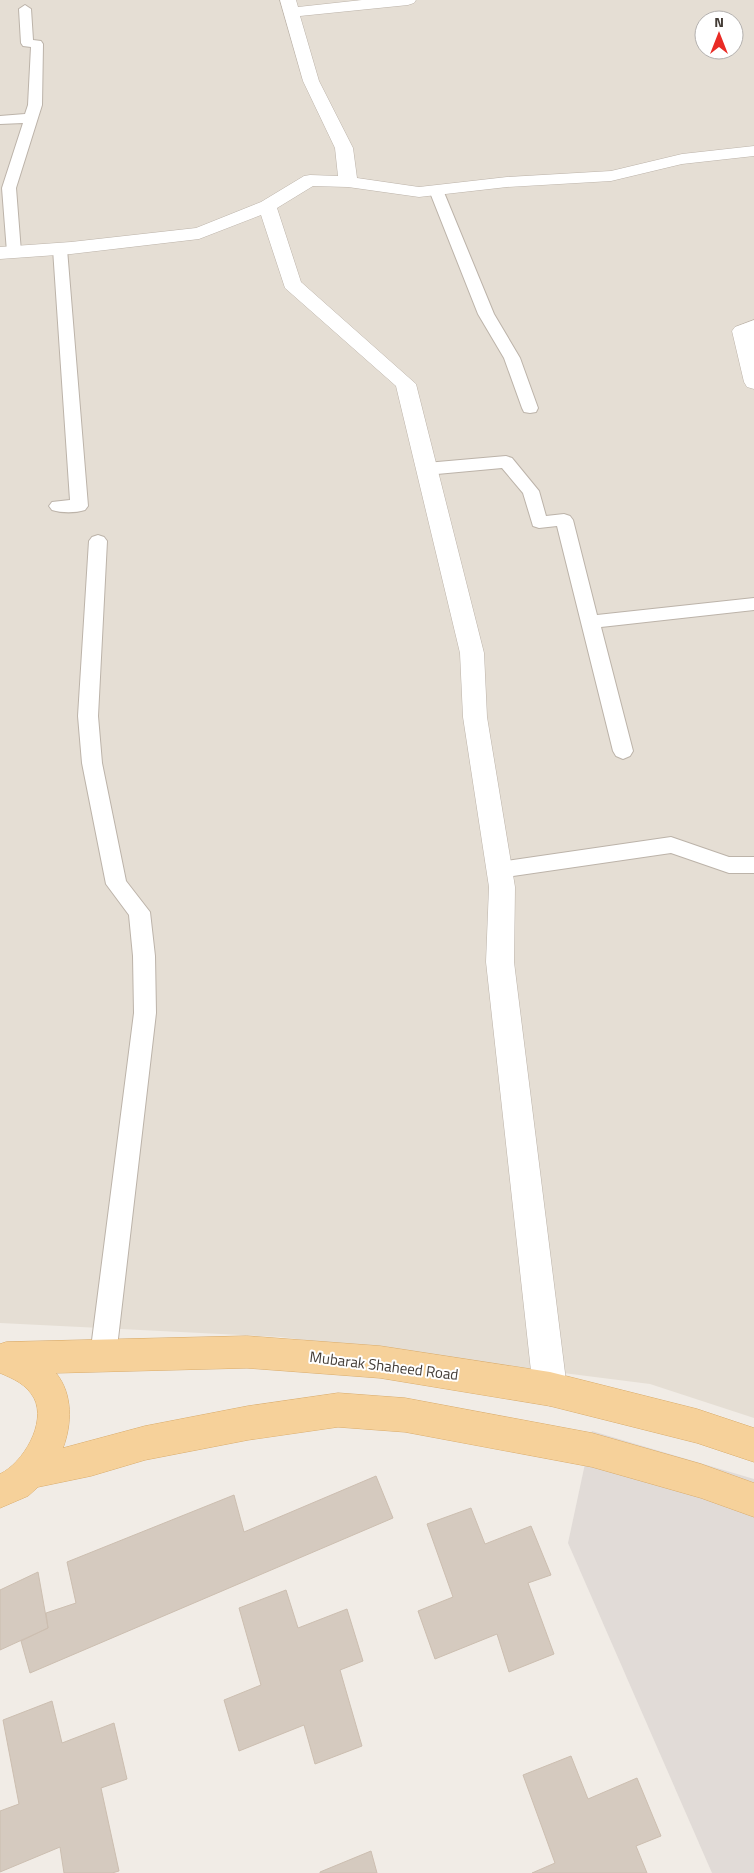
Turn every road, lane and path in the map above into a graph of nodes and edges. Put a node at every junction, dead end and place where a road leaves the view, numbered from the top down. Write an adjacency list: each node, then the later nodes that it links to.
1 (408, 0): 2 (street)
2 (290, 6): 7 (street)
3 (25, 9): 4 (lane)
4 (31, 118): 5 (lane); 11 (lane)
5 (0, 120)
6 (754, 151): 8 (street)
7 (348, 182): 8 (street); 9 (street)
8 (436, 190): 14 (lane)
9 (266, 206): 10 (street); 15 (street)
10 (60, 249): 11 (street); 16 (lane)
11 (7, 253)
12 (754, 326): 13 (street)
13 (754, 382)
14 (530, 408)
15 (426, 469): 19 (lane); 22 (street)
16 (58, 506)
17 (98, 540): 23 (lane)
18 (754, 604): 19 (lane)
19 (590, 622): 20 (lane)
20 (623, 751)
21 (754, 865): 22 (lane)
22 (499, 870): 25 (street)
23 (103, 1356): 24 (main road, Mubarak Shaheed Road); 25 (main road, Mubarak Shaheed Road)
24 (3, 1359): 27 (main road)
25 (550, 1389): 26 (main road, Mubarak Shaheed Road)
26 (754, 1445)
27 (30, 1472): 28 (main road); 29 (main road)
28 (0, 1491)
29 (754, 1500)

